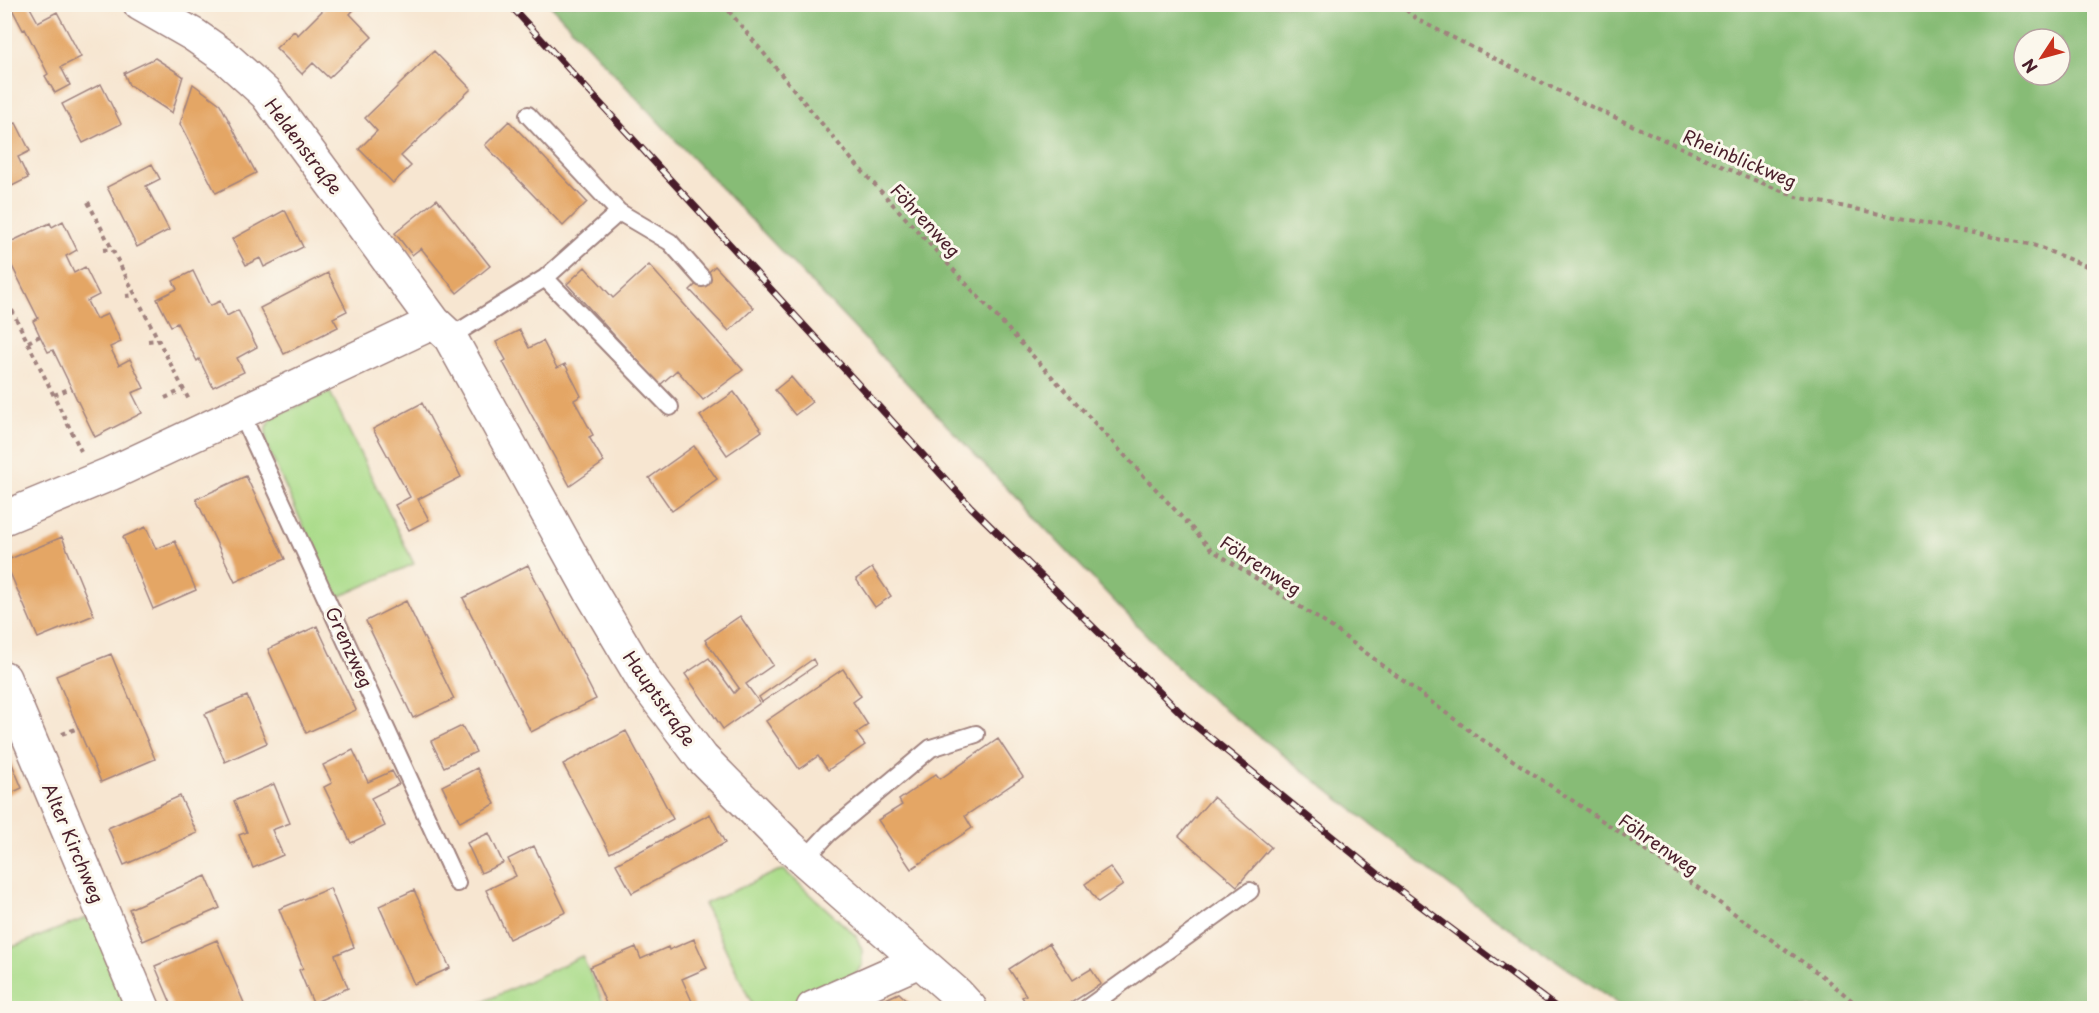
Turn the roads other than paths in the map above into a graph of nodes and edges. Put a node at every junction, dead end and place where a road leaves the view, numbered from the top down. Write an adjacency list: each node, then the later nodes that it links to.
1 (140, 4): 6 (street, Heldenstraße)
2 (528, 115): 3 (lane)
3 (619, 212): 4 (lane); 5 (lane)
4 (545, 278): 6 (lane); 7 (lane)
5 (702, 278)
6 (442, 329): 8 (street); 12 (street, Hauptstraße)
7 (670, 406)
8 (241, 412): 9 (street); 13 (lane, Grenzweg)
9 (4, 518)
10 (4, 678): 16 (street, Alter Kirchweg)
11 (976, 734): 12 (lane)
12 (804, 860): 15 (street, Hauptstraße)
13 (457, 883)
14 (1250, 891): 19 (lane)
15 (919, 961): 17 (street); 18 (street, Hauptstraße)
16 (143, 1008)
17 (813, 1008)
18 (970, 1008)
19 (1087, 1008)

